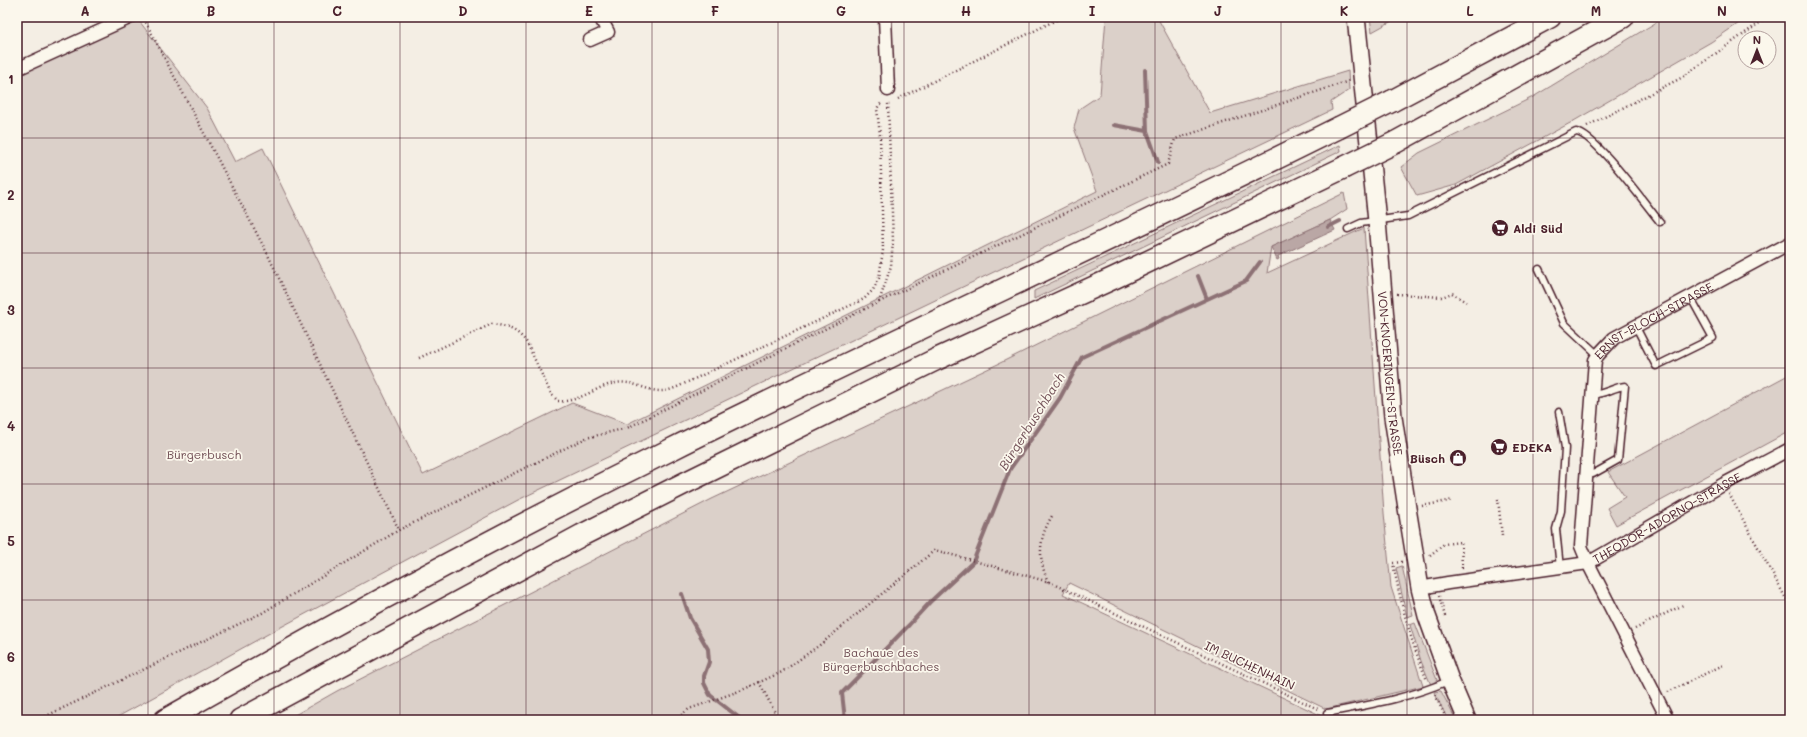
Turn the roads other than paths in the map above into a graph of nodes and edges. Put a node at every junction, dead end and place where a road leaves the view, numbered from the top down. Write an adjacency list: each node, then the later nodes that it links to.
1 (131, 17): 8 (street)
2 (600, 17): 7 (street)
3 (885, 17): 9 (street)
4 (1356, 17): 10 (main road, VON-KNOERINGEN-STRASSE)
5 (1550, 17): 27 (highway, bridge)
6 (1623, 17): 28 (highway, bridge)
7 (590, 40)
8 (17, 69)
9 (888, 96)
10 (1377, 221): 11 (lane); 12 (lane); 24 (main road, VON-KNOERINGEN-STRASSE)
11 (1660, 222)
12 (1348, 229)
13 (1790, 243): 15 (street, ERNST-BLOCH-STRASSE)
14 (1539, 269): 17 (lane)
15 (1690, 298): 16 (street, ERNST-BLOCH-STRASSE); 16 (lane)
16 (1636, 327): 17 (street, ERNST-BLOCH-STRASSE)
17 (1598, 355): 18 (street, ERNST-BLOCH-STRASSE)
18 (1592, 394): 21 (street, ERNST-BLOCH-STRASSE); 21 (lane)
19 (1559, 412): 23 (lane)
20 (1790, 449): 22 (street, THEODOR-ADORNO-STRASSE)
21 (1586, 473): 22 (street, ERNST-BLOCH-STRASSE)
22 (1588, 563): 23 (street, THEODOR-ADORNO-STRASSE); 30 (street, ERNST-BLOCH-STRASSE)
23 (1560, 568): 24 (street, THEODOR-ADORNO-STRASSE)
24 (1420, 588): 25 (main road, VON-KNOERINGEN-STRASSE)
25 (1450, 680): 26 (lane); 29 (main road, VON-KNOERINGEN-STRASSE)
26 (1327, 713)
27 (165, 720)
28 (240, 720)
29 (1467, 720)
30 (1668, 720)

